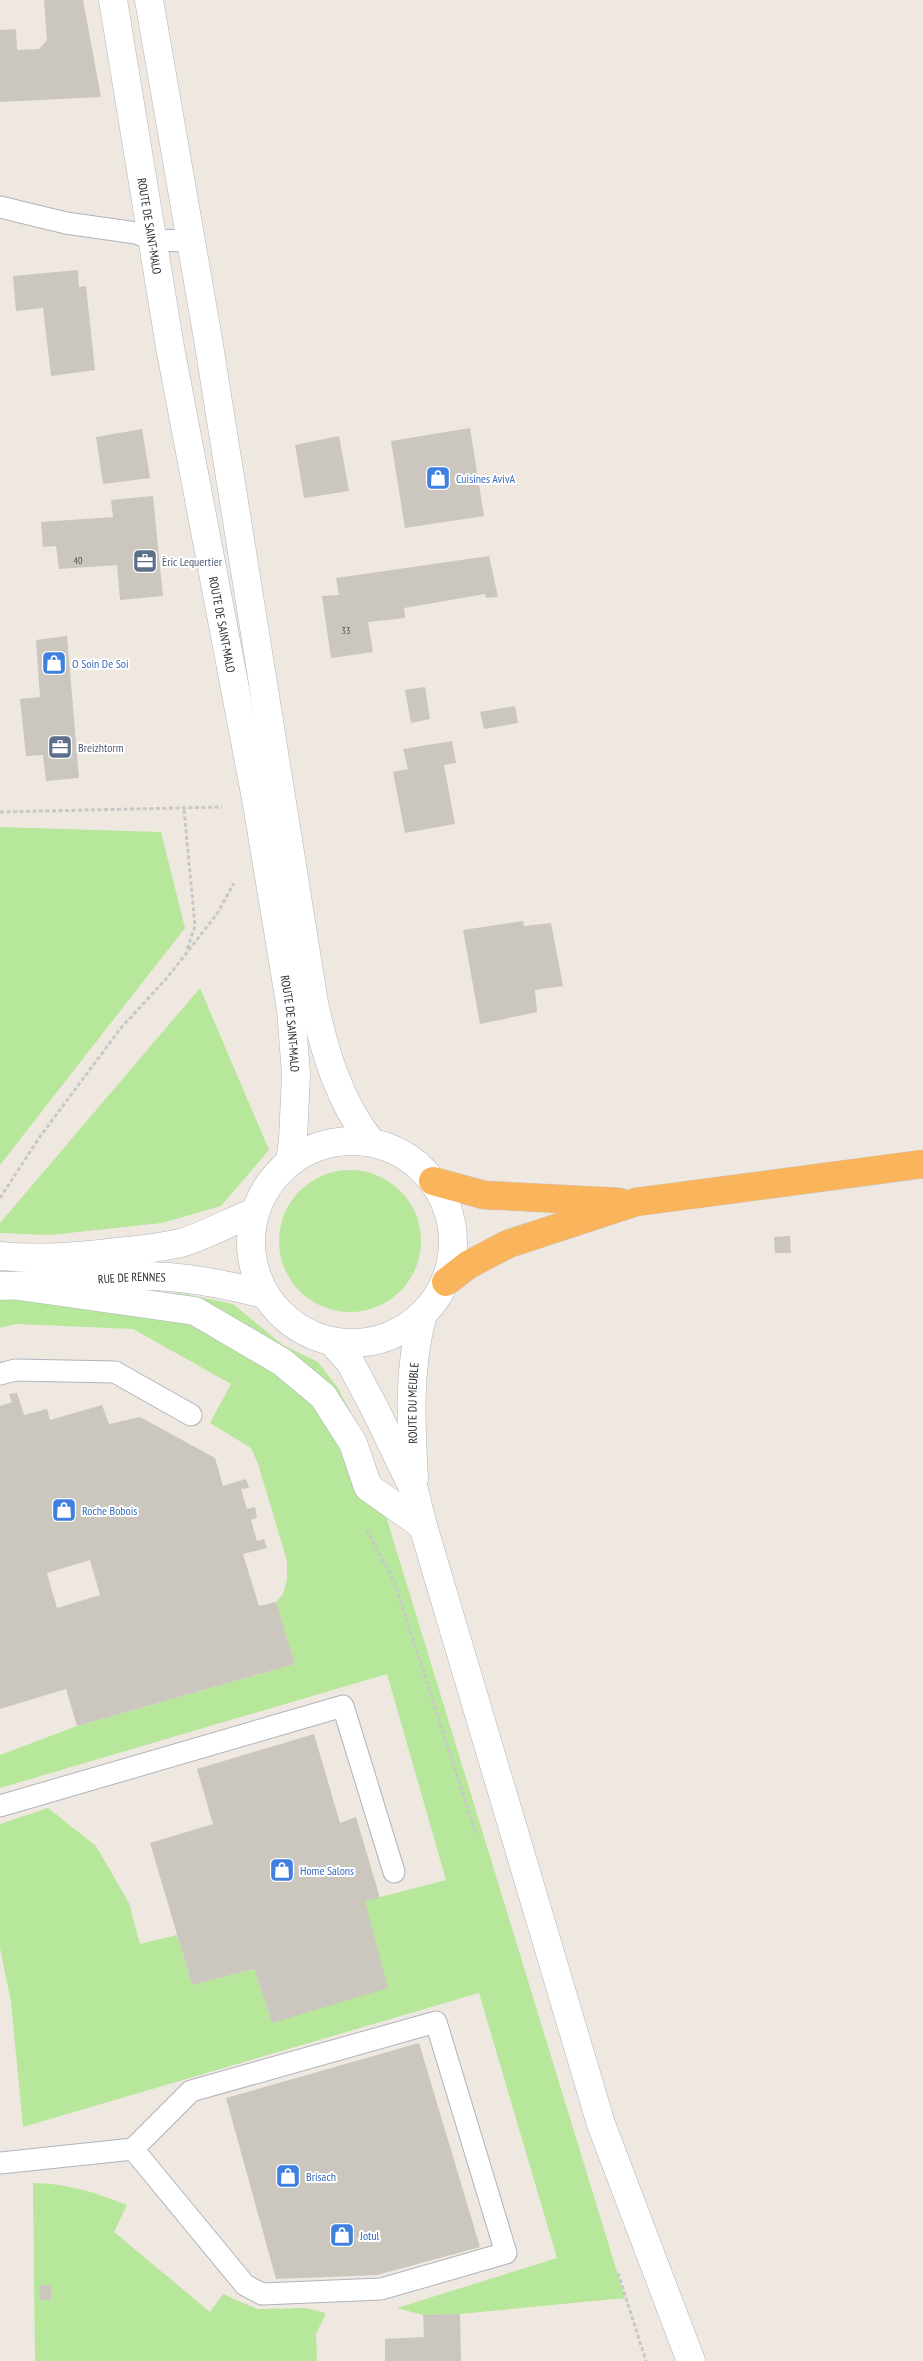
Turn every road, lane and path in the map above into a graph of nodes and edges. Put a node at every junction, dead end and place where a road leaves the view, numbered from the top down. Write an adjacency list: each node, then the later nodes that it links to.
1 (113, 0): 4 (main road, ROUTE DE SAINT-MALO)
2 (149, 0): 5 (main road, ROUTE DE SAINT-MALO)
3 (0, 207): 4 (lane)
4 (152, 240): 5 (lane); 6 (main road, ROUTE DE SAINT-MALO)
5 (192, 241): 9 (main road, ROUTE DE SAINT-MALO)
6 (257, 804): 7 (path); 10 (main road, ROUTE DE SAINT-MALO)
7 (184, 810): 8 (path); 13 (path)
8 (0, 812)
9 (371, 1142): 10 (main road); 12 (main road)
10 (290, 1162): 15 (main road)
11 (923, 1164): 14 (highway)
12 (433, 1181): 14 (highway); 17 (main road)
13 (0, 1198)
14 (636, 1202): 17 (highway)
15 (255, 1212): 16 (main road, RUE DE RENNES); 19 (main road)
16 (0, 1256)
17 (446, 1282): 20 (main road)
18 (10, 1286): 19 (main road, RUE DE RENNES); 26 (main road)
19 (264, 1294): 21 (main road)
20 (422, 1317): 21 (main road); 24 (main road, ROUTE DU MEUBLE)
21 (332, 1342): 24 (main road)
22 (0, 1374): 23 (lane)
23 (192, 1415)
24 (414, 1490): 26 (main road)
25 (363, 1522): 28 (path)
26 (423, 1526): 34 (main road)
27 (0, 1806): 29 (lane)
28 (477, 1838)
29 (394, 1872)
30 (132, 2149): 30 (lane); 31 (lane)
31 (0, 2163)
32 (616, 2266): 33 (path)
33 (646, 2361)
34 (691, 2361)

